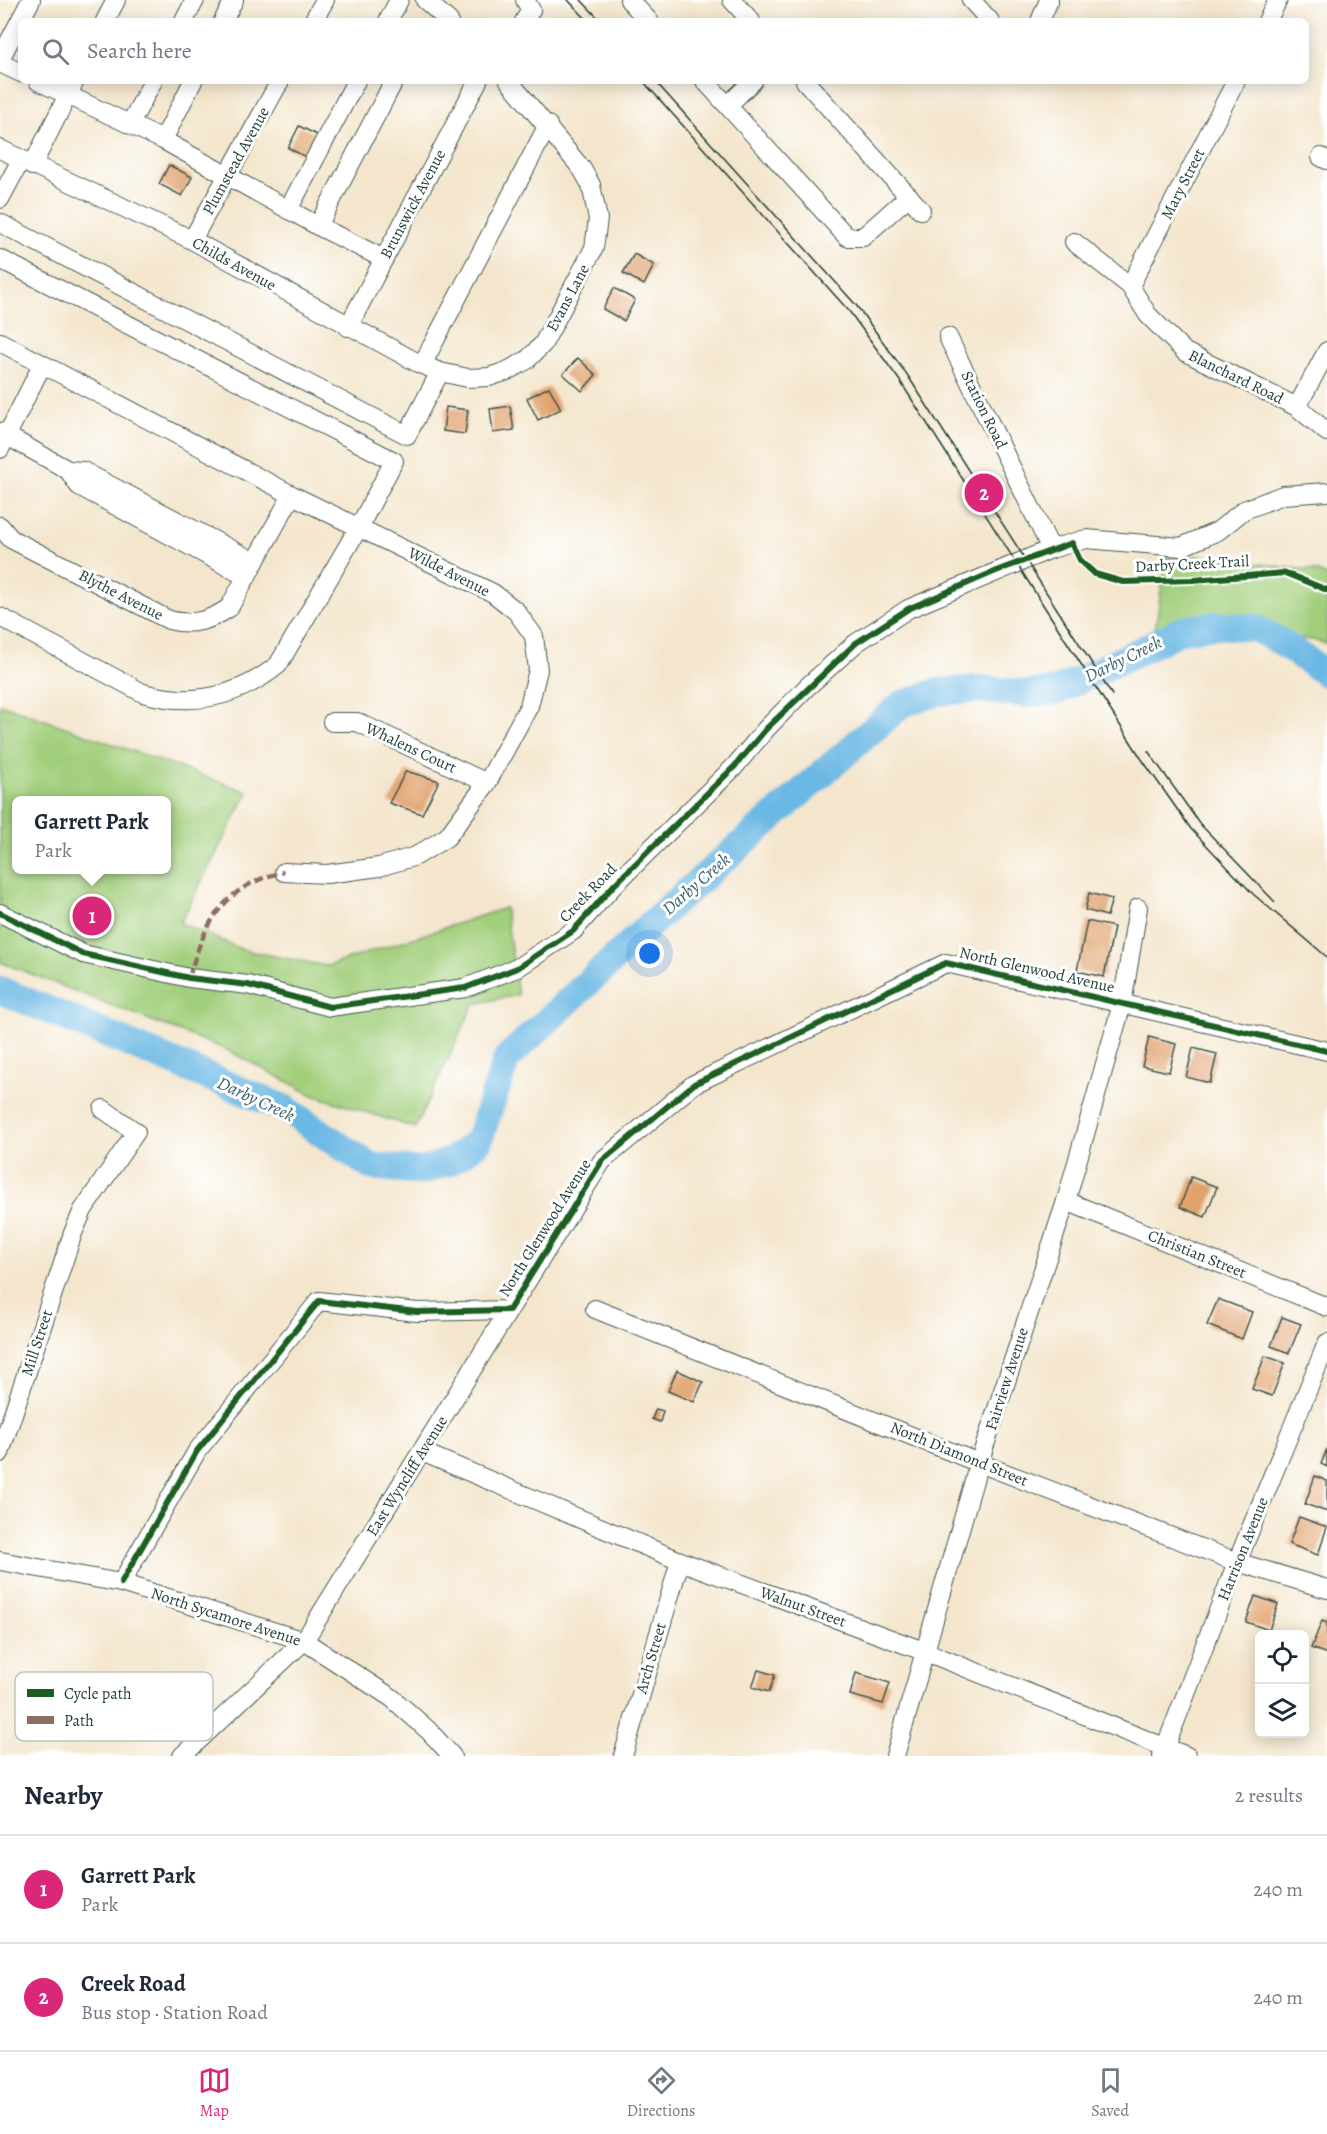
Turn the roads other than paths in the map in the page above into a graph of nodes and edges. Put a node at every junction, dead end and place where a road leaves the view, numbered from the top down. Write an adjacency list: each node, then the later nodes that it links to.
1 (31, 0): 14 (street)
2 (116, 0): 15 (street)
3 (195, 0): 16 (street)
4 (234, 0): 17 (street)
5 (325, 0): 18 (street)
6 (399, 0): 19 (street)
7 (525, 0): 21 (street)
8 (629, 0): 22 (street)
9 (732, 0): 23 (street)
10 (971, 0): 24 (street)
11 (1049, 0): 25 (street)
12 (1278, 0): 26 (street)
13 (428, 9): 20 (street)
14 (22, 18)
15 (107, 18)
16 (186, 18)
17 (225, 18)
18 (315, 18)
19 (390, 18)
20 (444, 18)
21 (526, 18)
22 (646, 18)
23 (748, 18)
24 (987, 18)
25 (1041, 18)
26 (1269, 18)
27 (18, 25): 28 (street)
28 (0, 59)
29 (0, 63): 30 (street)
30 (18, 72)
31 (52, 84): 43 (street)
32 (151, 84): 45 (street)
33 (191, 84): 47 (street)
34 (278, 84): 50 (street, Plumstead Avenue)
35 (354, 84): 52 (street)
36 (392, 84): 54 (street)
37 (476, 84): 58 (street, Brunswick Avenue)
38 (512, 84): 46 (street, Evans Lane)
39 (708, 84): 44 (street)
40 (750, 84): 44 (street)
41 (808, 84): 44 (street)
42 (1234, 84): 59 (street, Mary Street)
43 (71, 88): 45 (street); 49 (street)
44 (728, 105)
45 (130, 124): 47 (street)
46 (548, 125): 65 (street); 67 (street, Evans Lane)
47 (163, 140): 50 (street)
48 (0, 149): 49 (street, Childs Avenue)
49 (27, 163): 51 (street); 55 (street, Childs Avenue)
50 (227, 177): 52 (street); 55 (street, Plumstead Avenue)
51 (0, 200)
52 (288, 210): 54 (street)
53 (0, 223): 66 (street)
54 (318, 226): 58 (street)
55 (192, 240): 60 (street, Childs Avenue)
56 (1074, 242): 59 (street, Blanchard Road)
57 (0, 259): 74 (street)
58 (384, 259): 60 (street, Brunswick Avenue)
59 (1130, 286): 68 (street, Blanchard Road)
60 (348, 327): 65 (street, Childs Avenue)
61 (948, 337): 75 (street, Station Road)
62 (0, 342): 64 (street, Wilde Avenue)
63 (1327, 351): 68 (street)
64 (42, 365): 70 (street); 72 (street, Wilde Avenue)
65 (422, 365): 66 (street, Childs Avenue)
66 (440, 372): 67 (street, Childs Avenue)
67 (468, 378)
68 (1297, 407): 69 (street, Blanchard Road)
69 (1325, 425)
70 (2, 439): 76 (street)
71 (1327, 492): 75 (street, Creek Road)
72 (292, 495): 74 (street, Wilde Avenue); 76 (street, Blythe Avenue)
73 (0, 526): 76 (street, Blythe Avenue)
74 (359, 528): 77 (street); 79 (street, Wilde Avenue)
75 (1051, 549): 82 (street, Creek Road)
76 (251, 569)
77 (0, 617)
78 (332, 722): 79 (street, Whalens Court)
79 (487, 783): 80 (street, Wilde Avenue)
80 (284, 872)
81 (1138, 908): 83 (street, Fairview Avenue)
82 (0, 913)
83 (1122, 1004): 84 (street, North Glenwood Avenue); 86 (street, Fairview Avenue); 89 (street, North Glenwood Avenue)
84 (1327, 1051)
85 (103, 1109): 92 (street, Mill Street)
86 (1066, 1201): 87 (street, Christian Street); 93 (street, Fairview Avenue)
87 (1327, 1307)
88 (595, 1309): 93 (street, North Diamond Street)
89 (509, 1310): 91 (street, East Wyncliff Avenue); 97 (street, North Glenwood Avenue)
90 (1325, 1355): 96 (street, Harrison Avenue)
91 (422, 1452): 95 (street, Walnut Street); 99 (street, East Wyncliff Avenue)
92 (0, 1453)
93 (979, 1463): 96 (street, North Diamond Street); 100 (street, Fairview Avenue)
94 (0, 1561): 97 (street, North Sycamore Avenue)
95 (680, 1561): 100 (street, Walnut Street); 106 (street, Arch Street)
96 (1237, 1562): 98 (street, North Diamond Street); 103 (street, Harrison Avenue)
97 (121, 1583): 99 (street, North Sycamore Avenue)
98 (1327, 1589)
99 (304, 1641): 101 (street, East Wyncliff Avenue); 105 (street, North Sycamore Avenue)
100 (926, 1652): 103 (street, Walnut Street); 107 (street, Fairview Avenue)
101 (213, 1727)
102 (198, 1741): 104 (street, East Wyncliff Avenue)
103 (1164, 1752): 108 (street, Walnut Street)
104 (182, 1756)
105 (452, 1756)
106 (623, 1756)
107 (895, 1756)
108 (1187, 1756)

